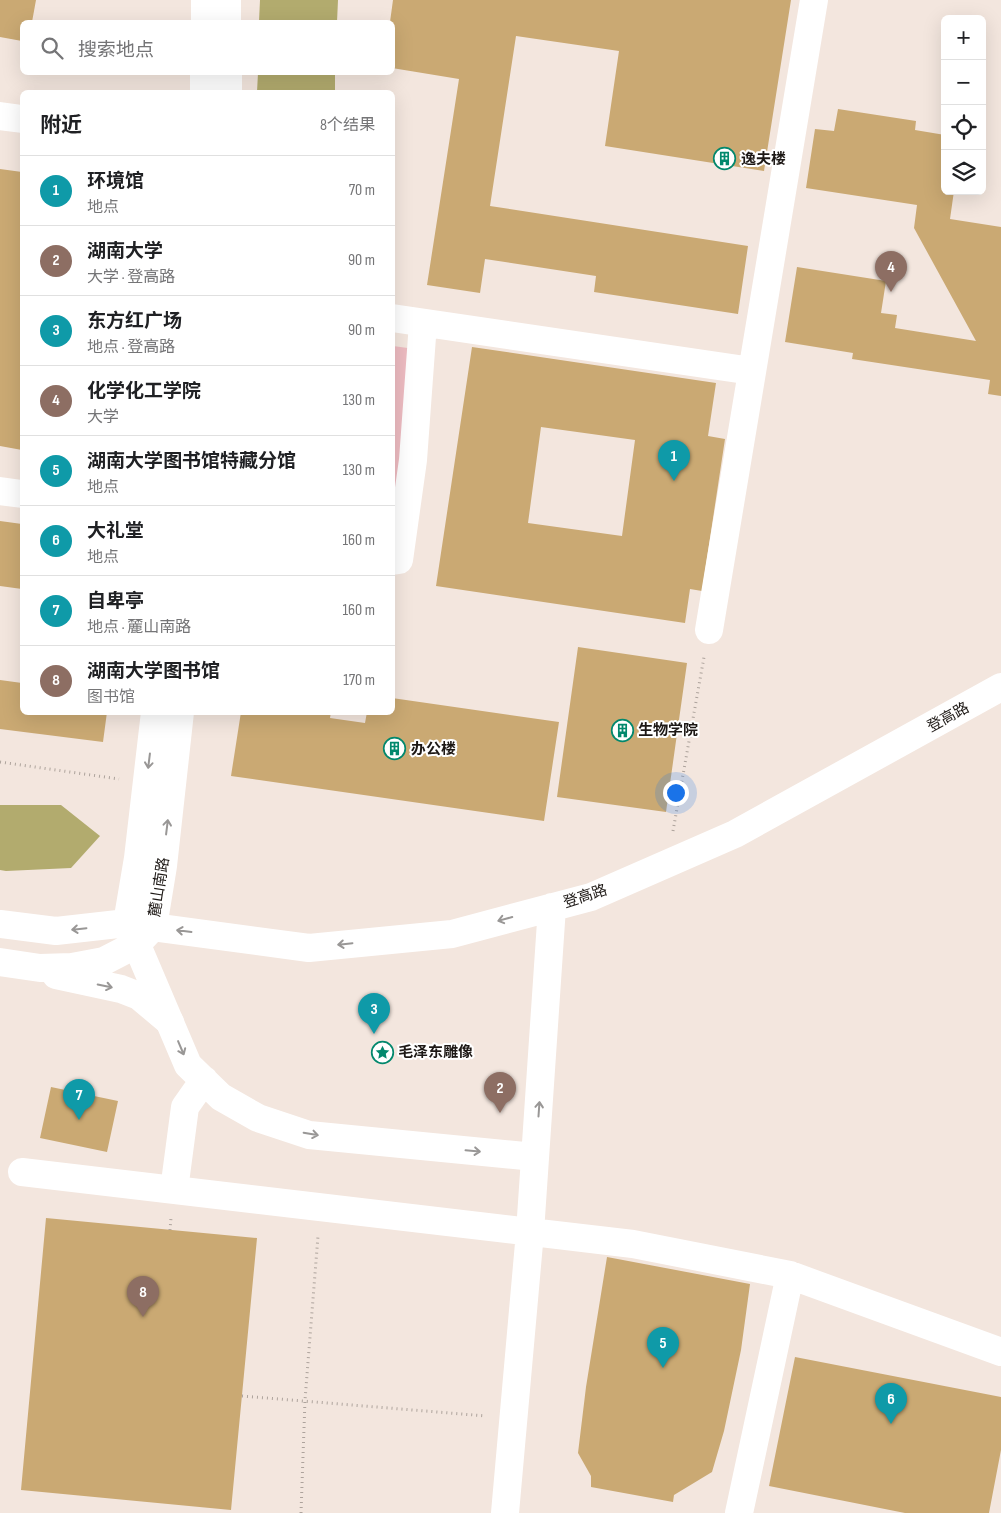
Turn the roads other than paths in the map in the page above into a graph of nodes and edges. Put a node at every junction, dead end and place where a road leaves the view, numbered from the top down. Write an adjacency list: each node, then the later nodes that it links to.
1 (205, 0): 4 (street)
2 (227, 0): 5 (street)
3 (814, 0): 14 (street)
4 (205, 20)
5 (227, 20)
6 (204, 75): 8 (street)
7 (228, 75): 9 (street)
8 (204, 90)
9 (228, 90)
10 (0, 116): 11 (street)
11 (20, 119)
12 (395, 318): 13 (street)
13 (423, 323): 14 (street); 17 (street)
14 (752, 371): 18 (street)
15 (0, 491): 16 (street)
16 (20, 494)
17 (395, 561)
18 (709, 630)
19 (1001, 687): 22 (street, 登高路)
20 (155, 715): 24 (street, 麓山南路, one-way to 24)
21 (180, 715): 24 (street, 麓山南路, one-way to 21)
22 (552, 907): 24 (street, 登高路, one-way to 24); 28 (street, one-way to 22)
23 (0, 924): 24 (street, 麓山南路, one-way to 23)
24 (139, 932): 25 (street); 26 (street)
25 (3, 963): 26 (street, one-way to 26)
26 (170, 1022): 27 (street, one-way to 27)
27 (204, 1080): 28 (street, one-way to 28); 30 (street)
28 (535, 1157): 31 (street)
29 (22, 1172): 30 (street)
30 (174, 1190): 31 (street)
31 (530, 1232): 32 (street); 34 (street)
32 (790, 1275): 33 (street); 35 (street)
33 (1001, 1352)
34 (505, 1513)
35 (739, 1513)

